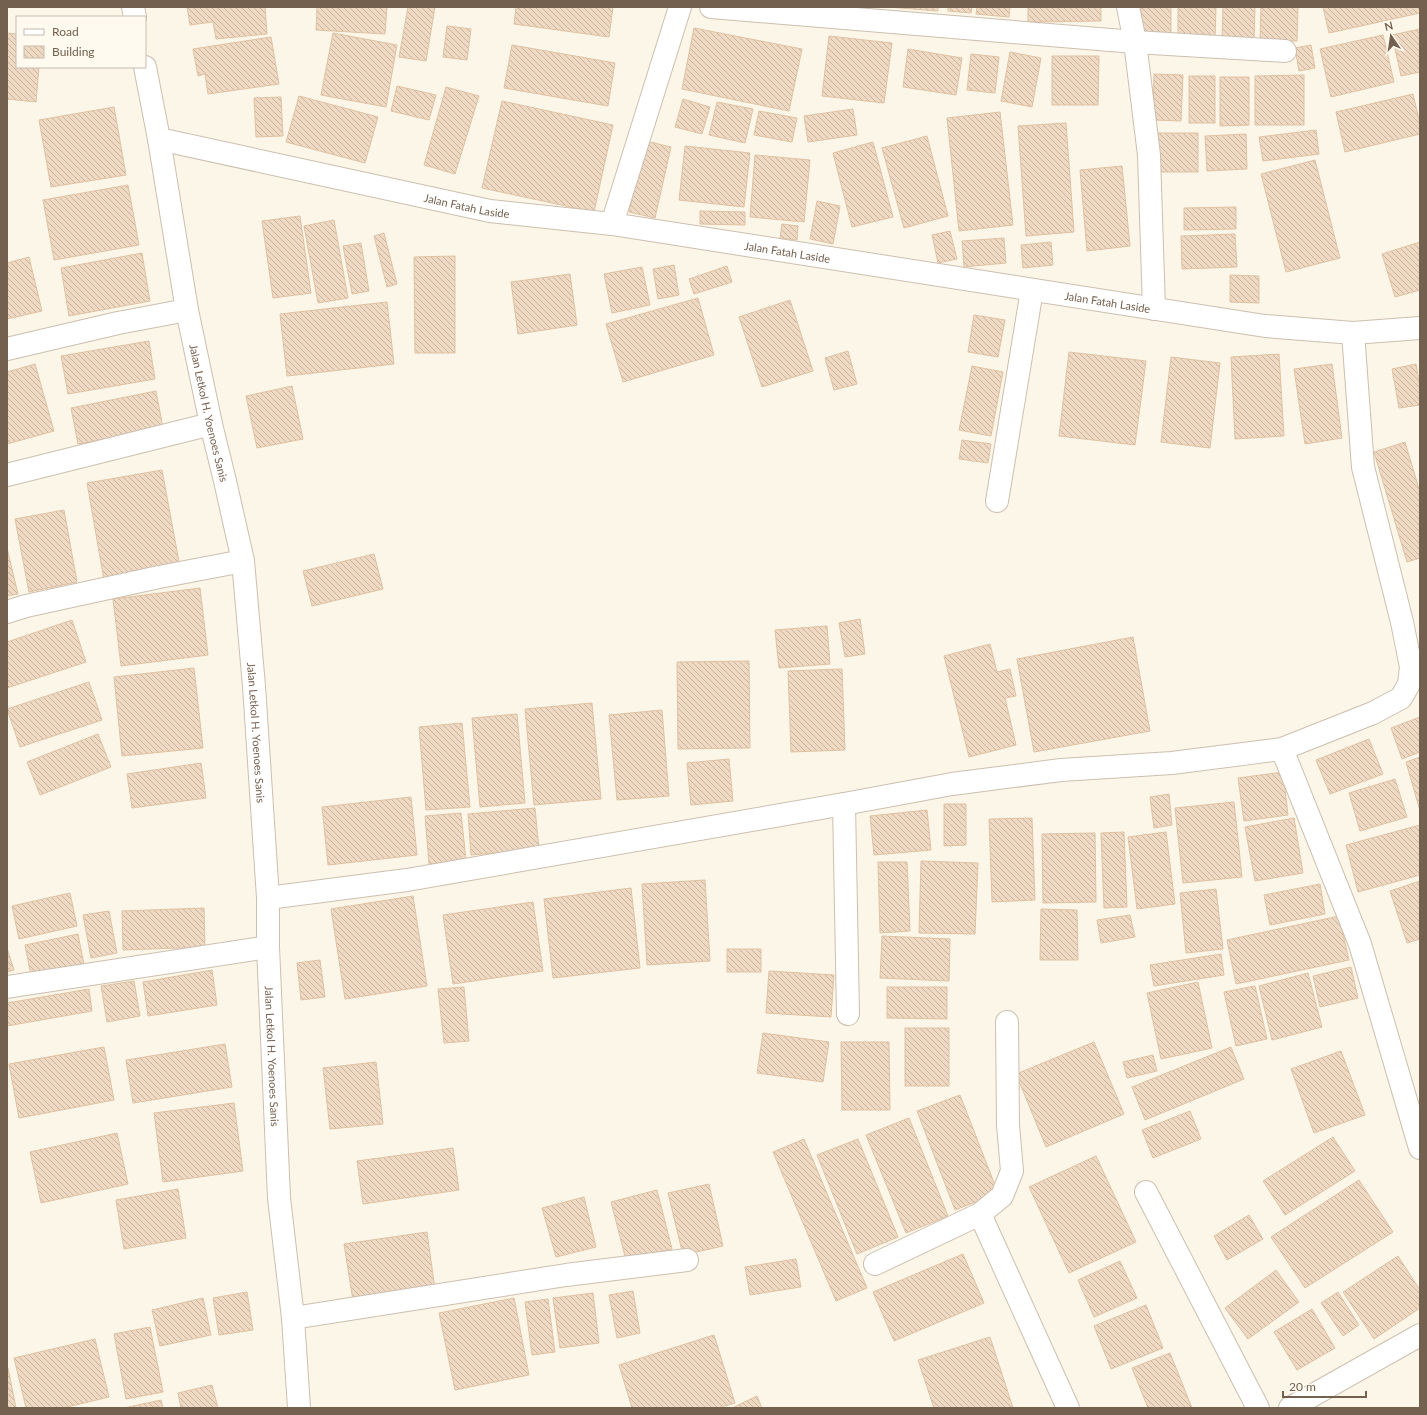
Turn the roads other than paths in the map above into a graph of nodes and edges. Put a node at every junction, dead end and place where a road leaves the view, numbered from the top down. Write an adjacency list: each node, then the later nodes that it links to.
1 (680, 7): 8 (street)
2 (711, 7): 4 (street)
3 (1128, 7): 4 (street)
4 (1135, 42): 5 (street); 10 (street)
5 (1285, 51)
6 (145, 68): 7 (street, Jalan Letkol H. Yoenoes Sanis)
7 (159, 139): 8 (street, Jalan Fatah Laside); 11 (street, Jalan Letkol H. Yoenoes Sanis)
8 (612, 224): 9 (street, Jalan Fatah Laside)
9 (1032, 290): 10 (street, Jalan Fatah Laside); 17 (street)
10 (1154, 309): 13 (street, Jalan Fatah Laside)
11 (187, 310): 14 (street); 15 (street, Jalan Letkol H. Yoenoes Sanis)
12 (1420, 328): 13 (street, Jalan Fatah Laside)
13 (1353, 333): 20 (street)
14 (7, 348)
15 (211, 424): 16 (street); 18 (street, Jalan Letkol H. Yoenoes Sanis)
16 (7, 475)
17 (997, 501)
18 (243, 562): 19 (street); 22 (street, Jalan Letkol H. Yoenoes Sanis)
19 (7, 612)
20 (1282, 749): 21 (street); 27 (street)
21 (844, 804): 22 (street); 25 (street)
22 (268, 898): 23 (street, Jalan Letkol H. Yoenoes Sanis)
23 (268, 946): 24 (street); 32 (street, Jalan Letkol H. Yoenoes Sanis)
24 (7, 987)
25 (848, 1014)
26 (1007, 1022): 29 (street)
27 (1420, 1148)
28 (1146, 1192): 36 (street)
29 (980, 1214): 31 (street); 35 (street)
30 (687, 1260): 32 (street)
31 (875, 1264)
32 (293, 1318): 34 (street, Jalan Letkol H. Yoenoes Sanis)
33 (1420, 1335): 37 (street)
34 (299, 1408)
35 (1068, 1408)
36 (1258, 1408)
37 (1290, 1408)

